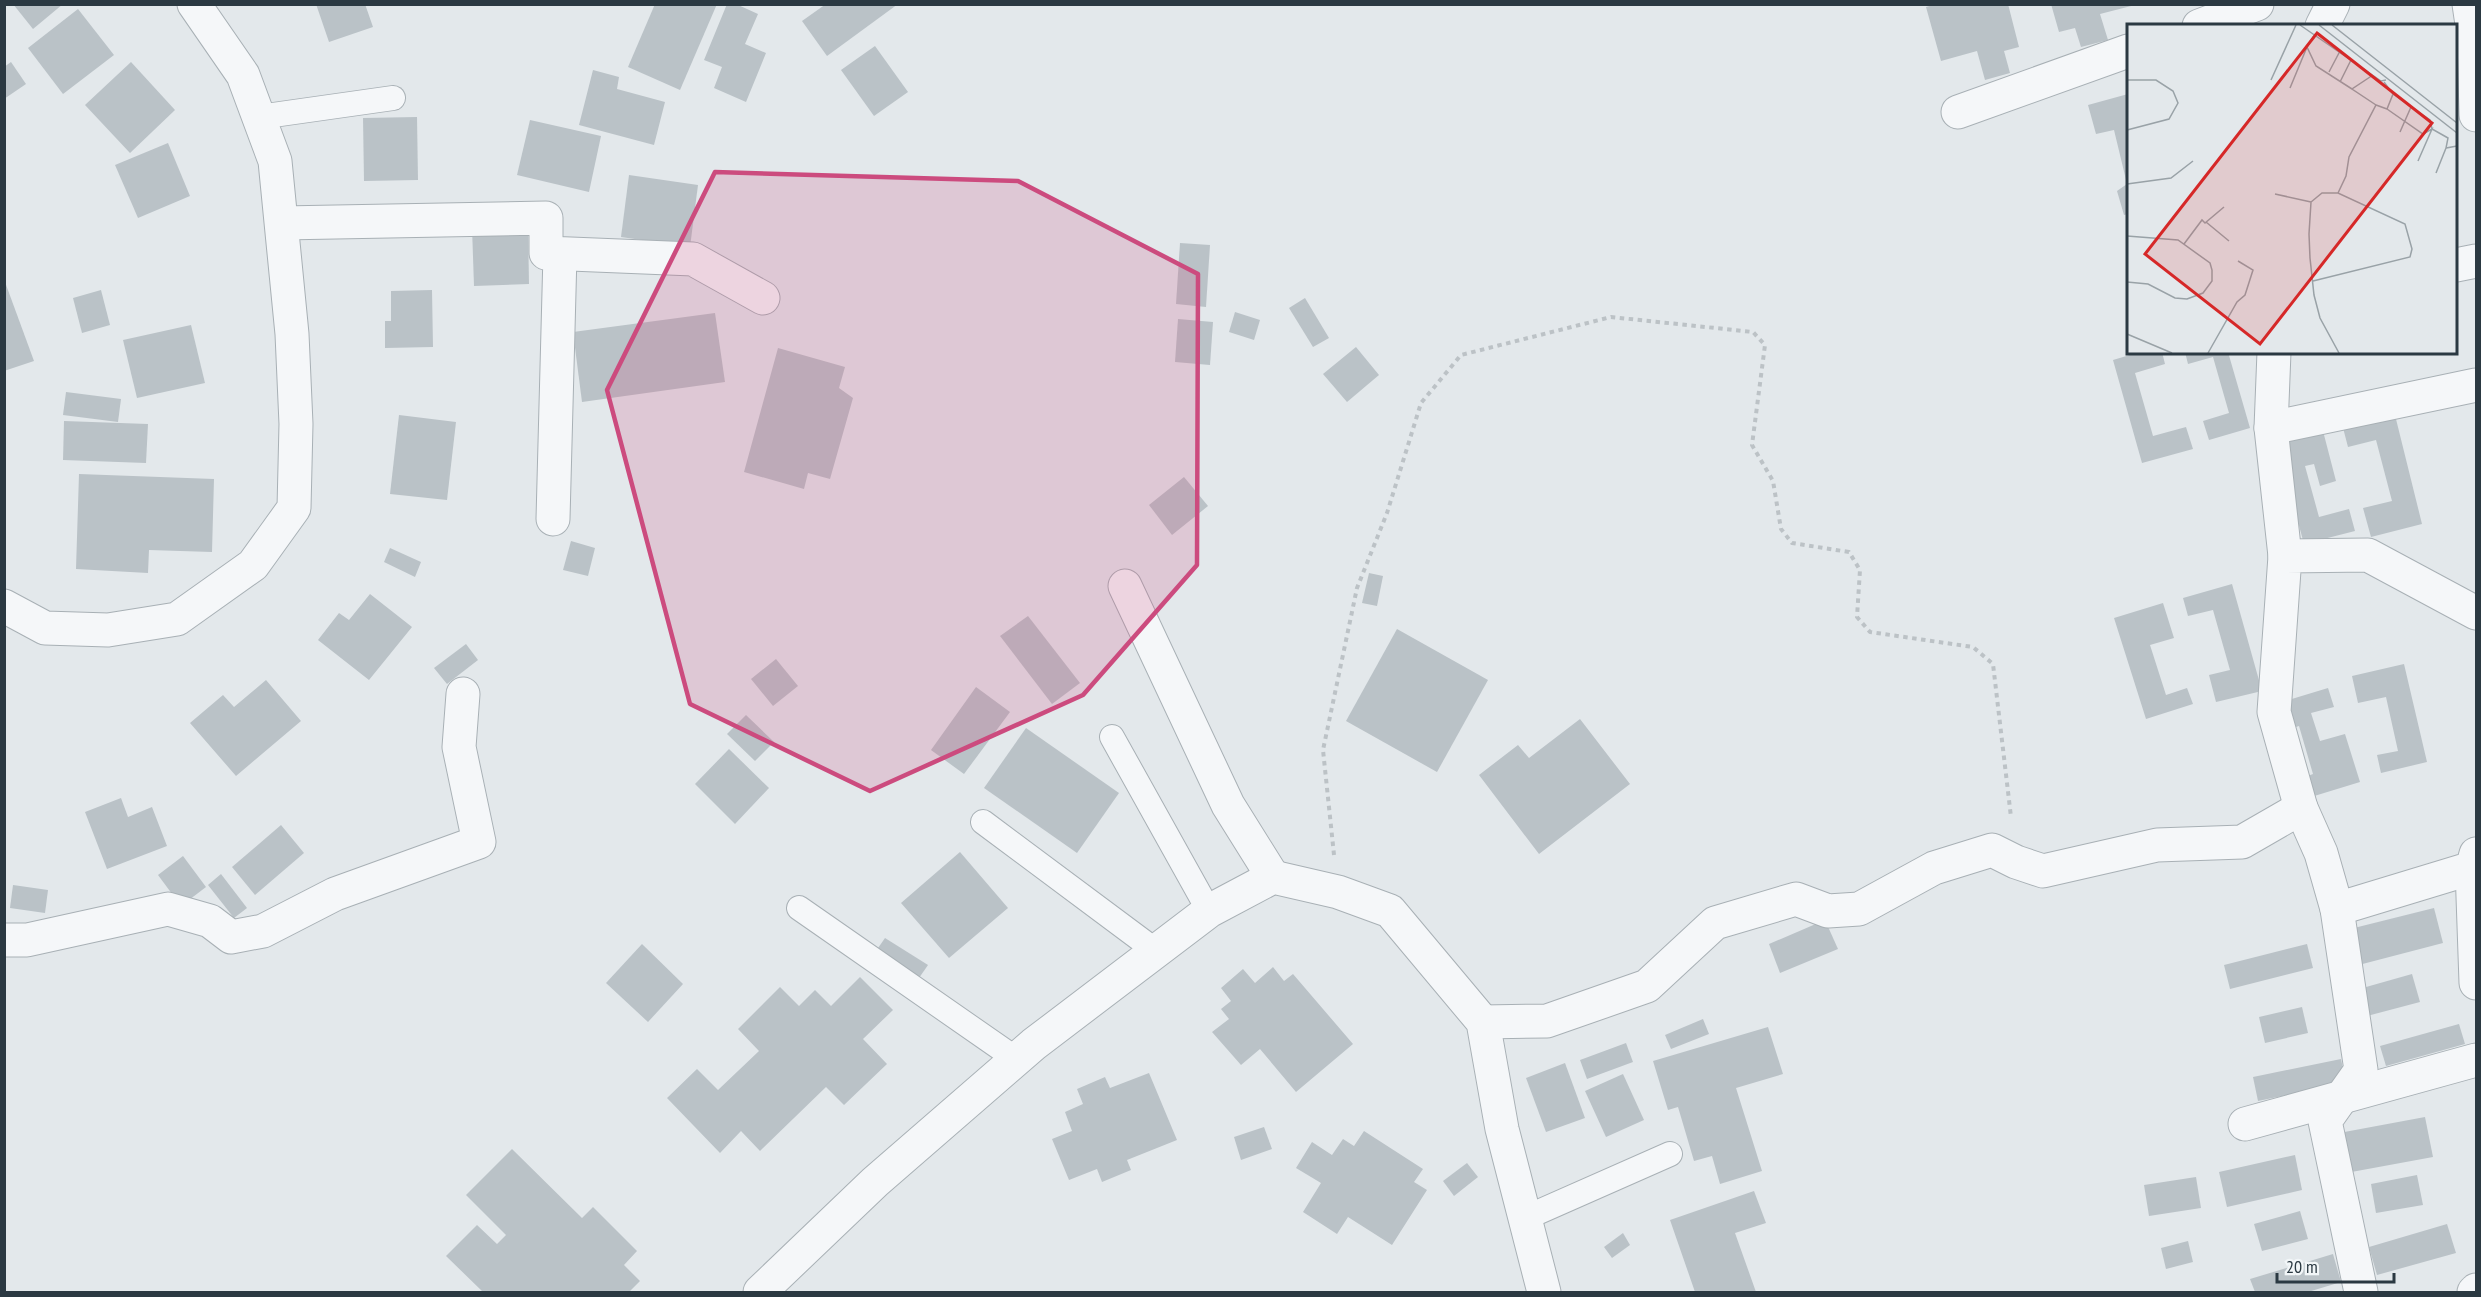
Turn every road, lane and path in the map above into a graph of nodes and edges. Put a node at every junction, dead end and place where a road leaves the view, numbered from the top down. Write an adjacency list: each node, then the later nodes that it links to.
1 (194, 4): 12 (street)
2 (2257, 4): 5 (street)
3 (2333, 4): 6 (street)
4 (2469, 4): 7 (street)
5 (2204, 24)
6 (2323, 24)
7 (2475, 38): 11 (street)
8 (2127, 51): 10 (street)
9 (393, 98): 12 (lane)
10 (1958, 112)
11 (2476, 115)
12 (259, 117): 13 (street)
13 (282, 223): 14 (street); 24 (street)
14 (560, 254): 17 (street); 21 (street)
15 (2476, 261): 16 (street)
16 (2457, 265)
17 (763, 297)
18 (2274, 354): 20 (street)
19 (2476, 385): 20 (street)
20 (2271, 428): 22 (street)
21 (553, 519)
22 (2285, 556): 25 (street); 28 (street)
23 (1125, 586): 32 (street)
24 (4, 606)
25 (2476, 613)
26 (463, 694): 37 (street)
27 (1112, 737): 36 (lane)
28 (2301, 808): 31 (street); 35 (street)
29 (982, 822): 38 (lane)
30 (2474, 861): 35 (street); 39 (street)
31 (2016, 862): 33 (path); 40 (street)
32 (1273, 877): 33 (street); 36 (street)
33 (1338, 892): 40 (street)
34 (799, 908): 41 (lane)
35 (2337, 909): 43 (street)
36 (1209, 911): 38 (street)
37 (4, 939)
38 (1156, 951): 41 (street)
39 (2476, 984)
40 (1483, 1022): 46 (street)
41 (1016, 1059): 47 (street)
42 (2476, 1060): 43 (street)
43 (2342, 1097): 44 (street); 49 (street)
44 (2245, 1124)
45 (1670, 1154): 46 (lane)
46 (1525, 1218): 48 (street)
47 (759, 1293)
48 (1544, 1293)
49 (2361, 1293)

